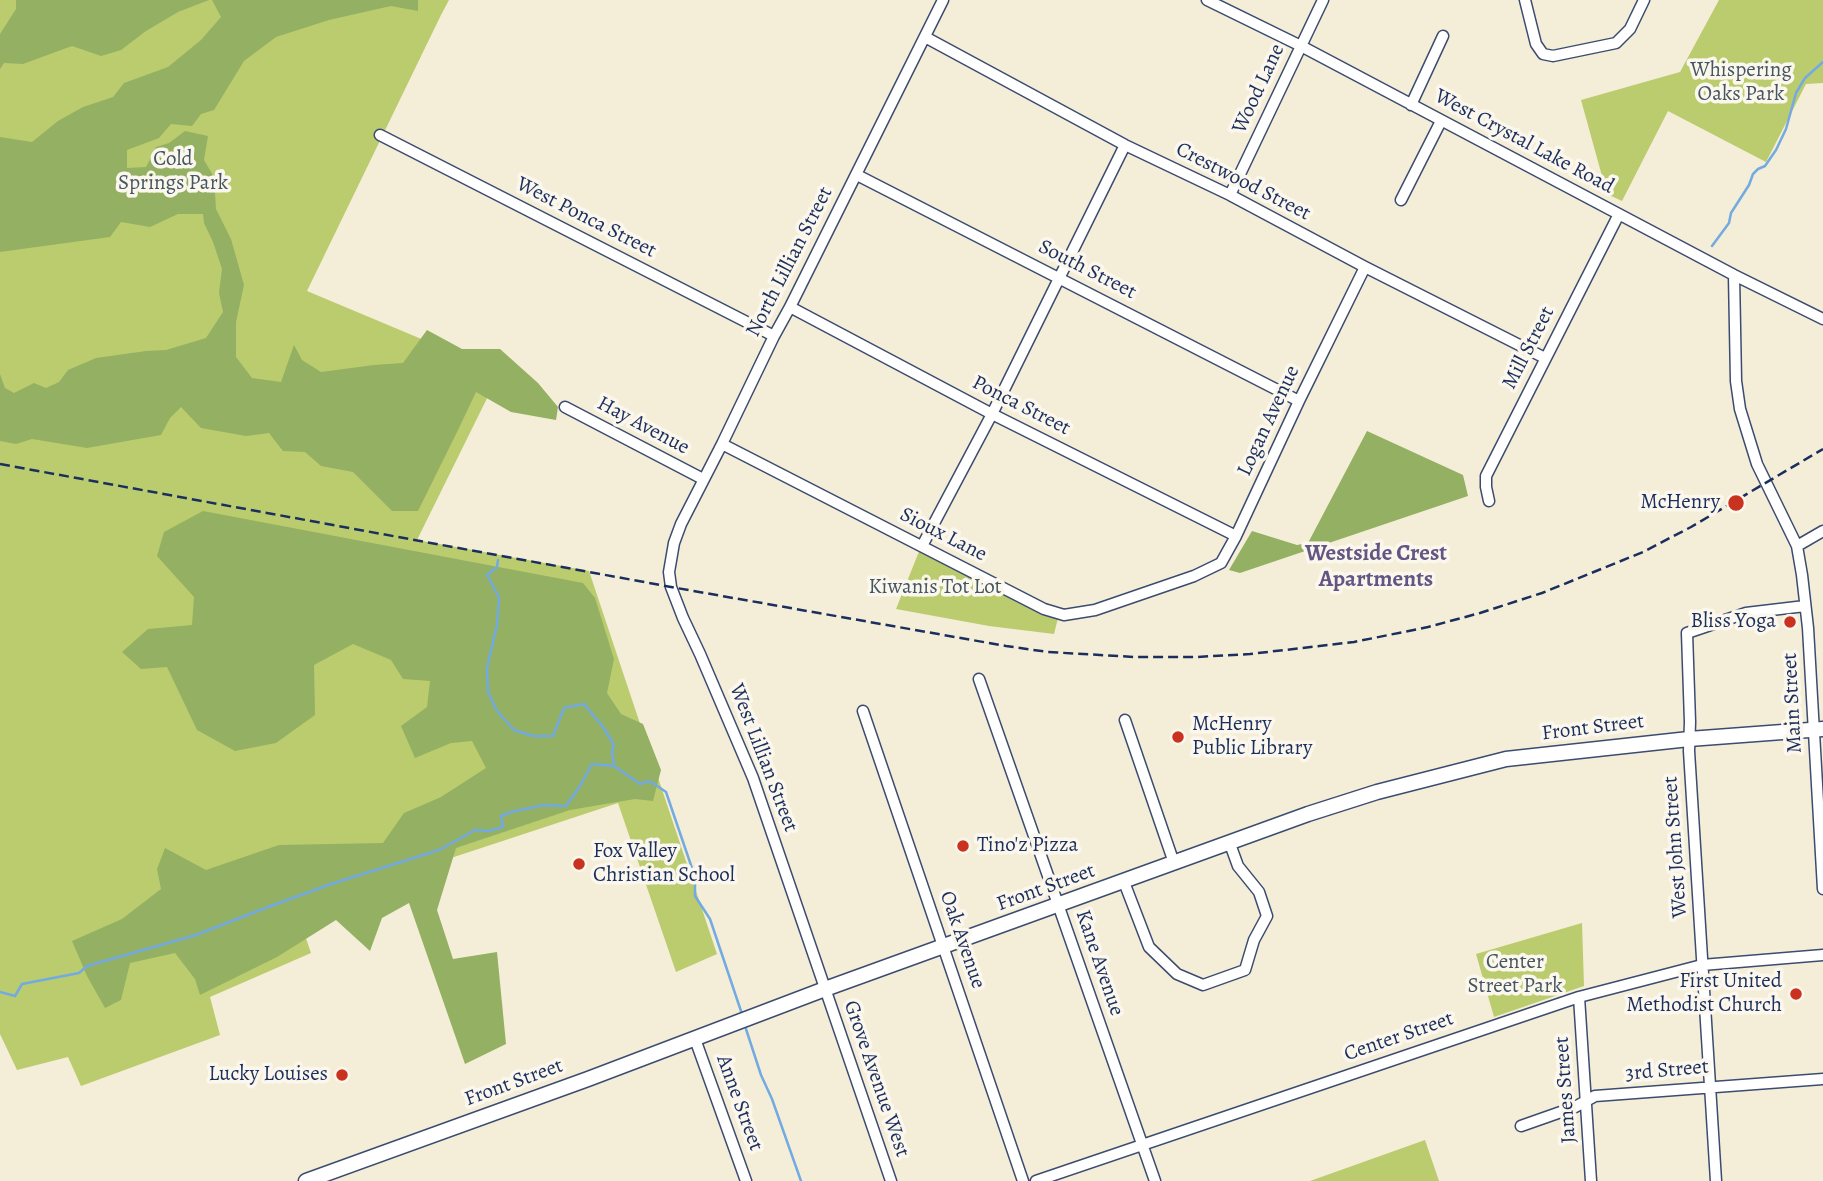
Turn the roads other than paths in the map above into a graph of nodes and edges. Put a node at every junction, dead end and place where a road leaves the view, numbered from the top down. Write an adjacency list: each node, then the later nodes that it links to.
1 (943, 0): 7 (street, North Lillian Street)
2 (1207, 0): 8 (street, West Crystal Lake Road)
3 (1323, 0): 8 (street, Wood Lane)
4 (1525, 0): 5 (street)
5 (1644, 0)
6 (1443, 36): 9 (street)
7 (925, 37): 12 (street, Crestwood Street); 13 (street, North Lillian Street)
8 (1300, 46): 9 (street, West Crystal Lake Road); 14 (street, Wood Lane)
9 (1411, 105): 10 (street, West Crystal Lake Road)
10 (1440, 121): 15 (street); 16 (street, West Crystal Lake Road)
11 (380, 135): 22 (street, West Ponca Street)
12 (1125, 145): 14 (street, Crestwood Street); 19 (street)
13 (856, 175): 19 (street, South Street); 20 (street, North Lillian Street)
14 (1230, 195): 17 (street, Crestwood Street)
15 (1401, 200)
16 (1619, 214): 18 (street, West Crystal Lake Road); 23 (street, Mill Street)
17 (1365, 267): 23 (street, Crestwood Street); 24 (street, Logan Avenue)
18 (1734, 275): 21 (street, West Crystal Lake Road); 34 (street, Main Street)
19 (1059, 277): 24 (street, South Street); 26 (street)
20 (790, 307): 22 (street, North Lillian Street); 26 (street, Ponca Street)
21 (1823, 319)
22 (774, 336): 27 (street, North Lillian Street)
23 (1545, 358): 29 (street, Mill Street)
24 (1299, 401): 31 (street, Logan Avenue)
25 (565, 407): 28 (street, Hay Avenue)
26 (992, 414): 31 (street, Ponca Street); 33 (street)
27 (722, 444): 28 (street, North Lillian Street); 33 (street, Sioux Lane)
28 (703, 480): 32 (street, North Lillian Street)
29 (1489, 501)
30 (1823, 531): 34 (street)
31 (1236, 536): 35 (street, Logan Avenue)
32 (674, 542): 50 (street, West Lillian Street)
33 (922, 546): 35 (street, Sioux Lane)
34 (1797, 546): 36 (street, Main Street)
35 (1194, 576)
36 (1805, 606): 40 (street, Main Street); 41 (street, West John Street)
37 (979, 679): 46 (street, Kane Avenue)
38 (863, 711): 47 (street, Oak Avenue)
39 (1125, 720): 43 (street)
40 (1818, 729): 41 (main road, Front Street); 45 (street, Main Street)
41 (1689, 738): 42 (main road, Front Street); 49 (street, West John Street)
42 (1230, 844): 43 (main road, Front Street); 44 (street)
43 (1174, 863): 44 (main road, Front Street)
44 (1124, 882): 46 (main road, Front Street)
45 (1823, 889)
46 (1059, 905): 47 (main road, Front Street); 57 (street, Kane Avenue)
47 (944, 947): 50 (main road, Front Street); 62 (street, Oak Avenue)
48 (1823, 955): 49 (street, Center Street)
49 (1702, 965): 51 (street, Center Street); 54 (street, West John Street)
50 (825, 989): 52 (main road, Front Street); 61 (street, Grove Avenue West)
51 (1579, 997): 55 (street, James Street); 57 (street, Center Street)
52 (695, 1039): 58 (main road, Front Street); 60 (street, Anne Street)
53 (1823, 1079): 54 (street, 3rd Street)
54 (1710, 1086): 55 (street, 3rd Street); 66 (street, West John Street)
55 (1586, 1101): 56 (street, 3rd Street); 65 (street, James Street)
56 (1521, 1126)
57 (1143, 1144): 63 (street, Center Street); 64 (street, Kane Avenue)
58 (344, 1175): 59 (main road, Front Street)
59 (306, 1181)
60 (746, 1181)
61 (891, 1181)
62 (1023, 1181)
63 (1036, 1181)
64 (1156, 1181)
65 (1591, 1181)
66 (1716, 1181)

